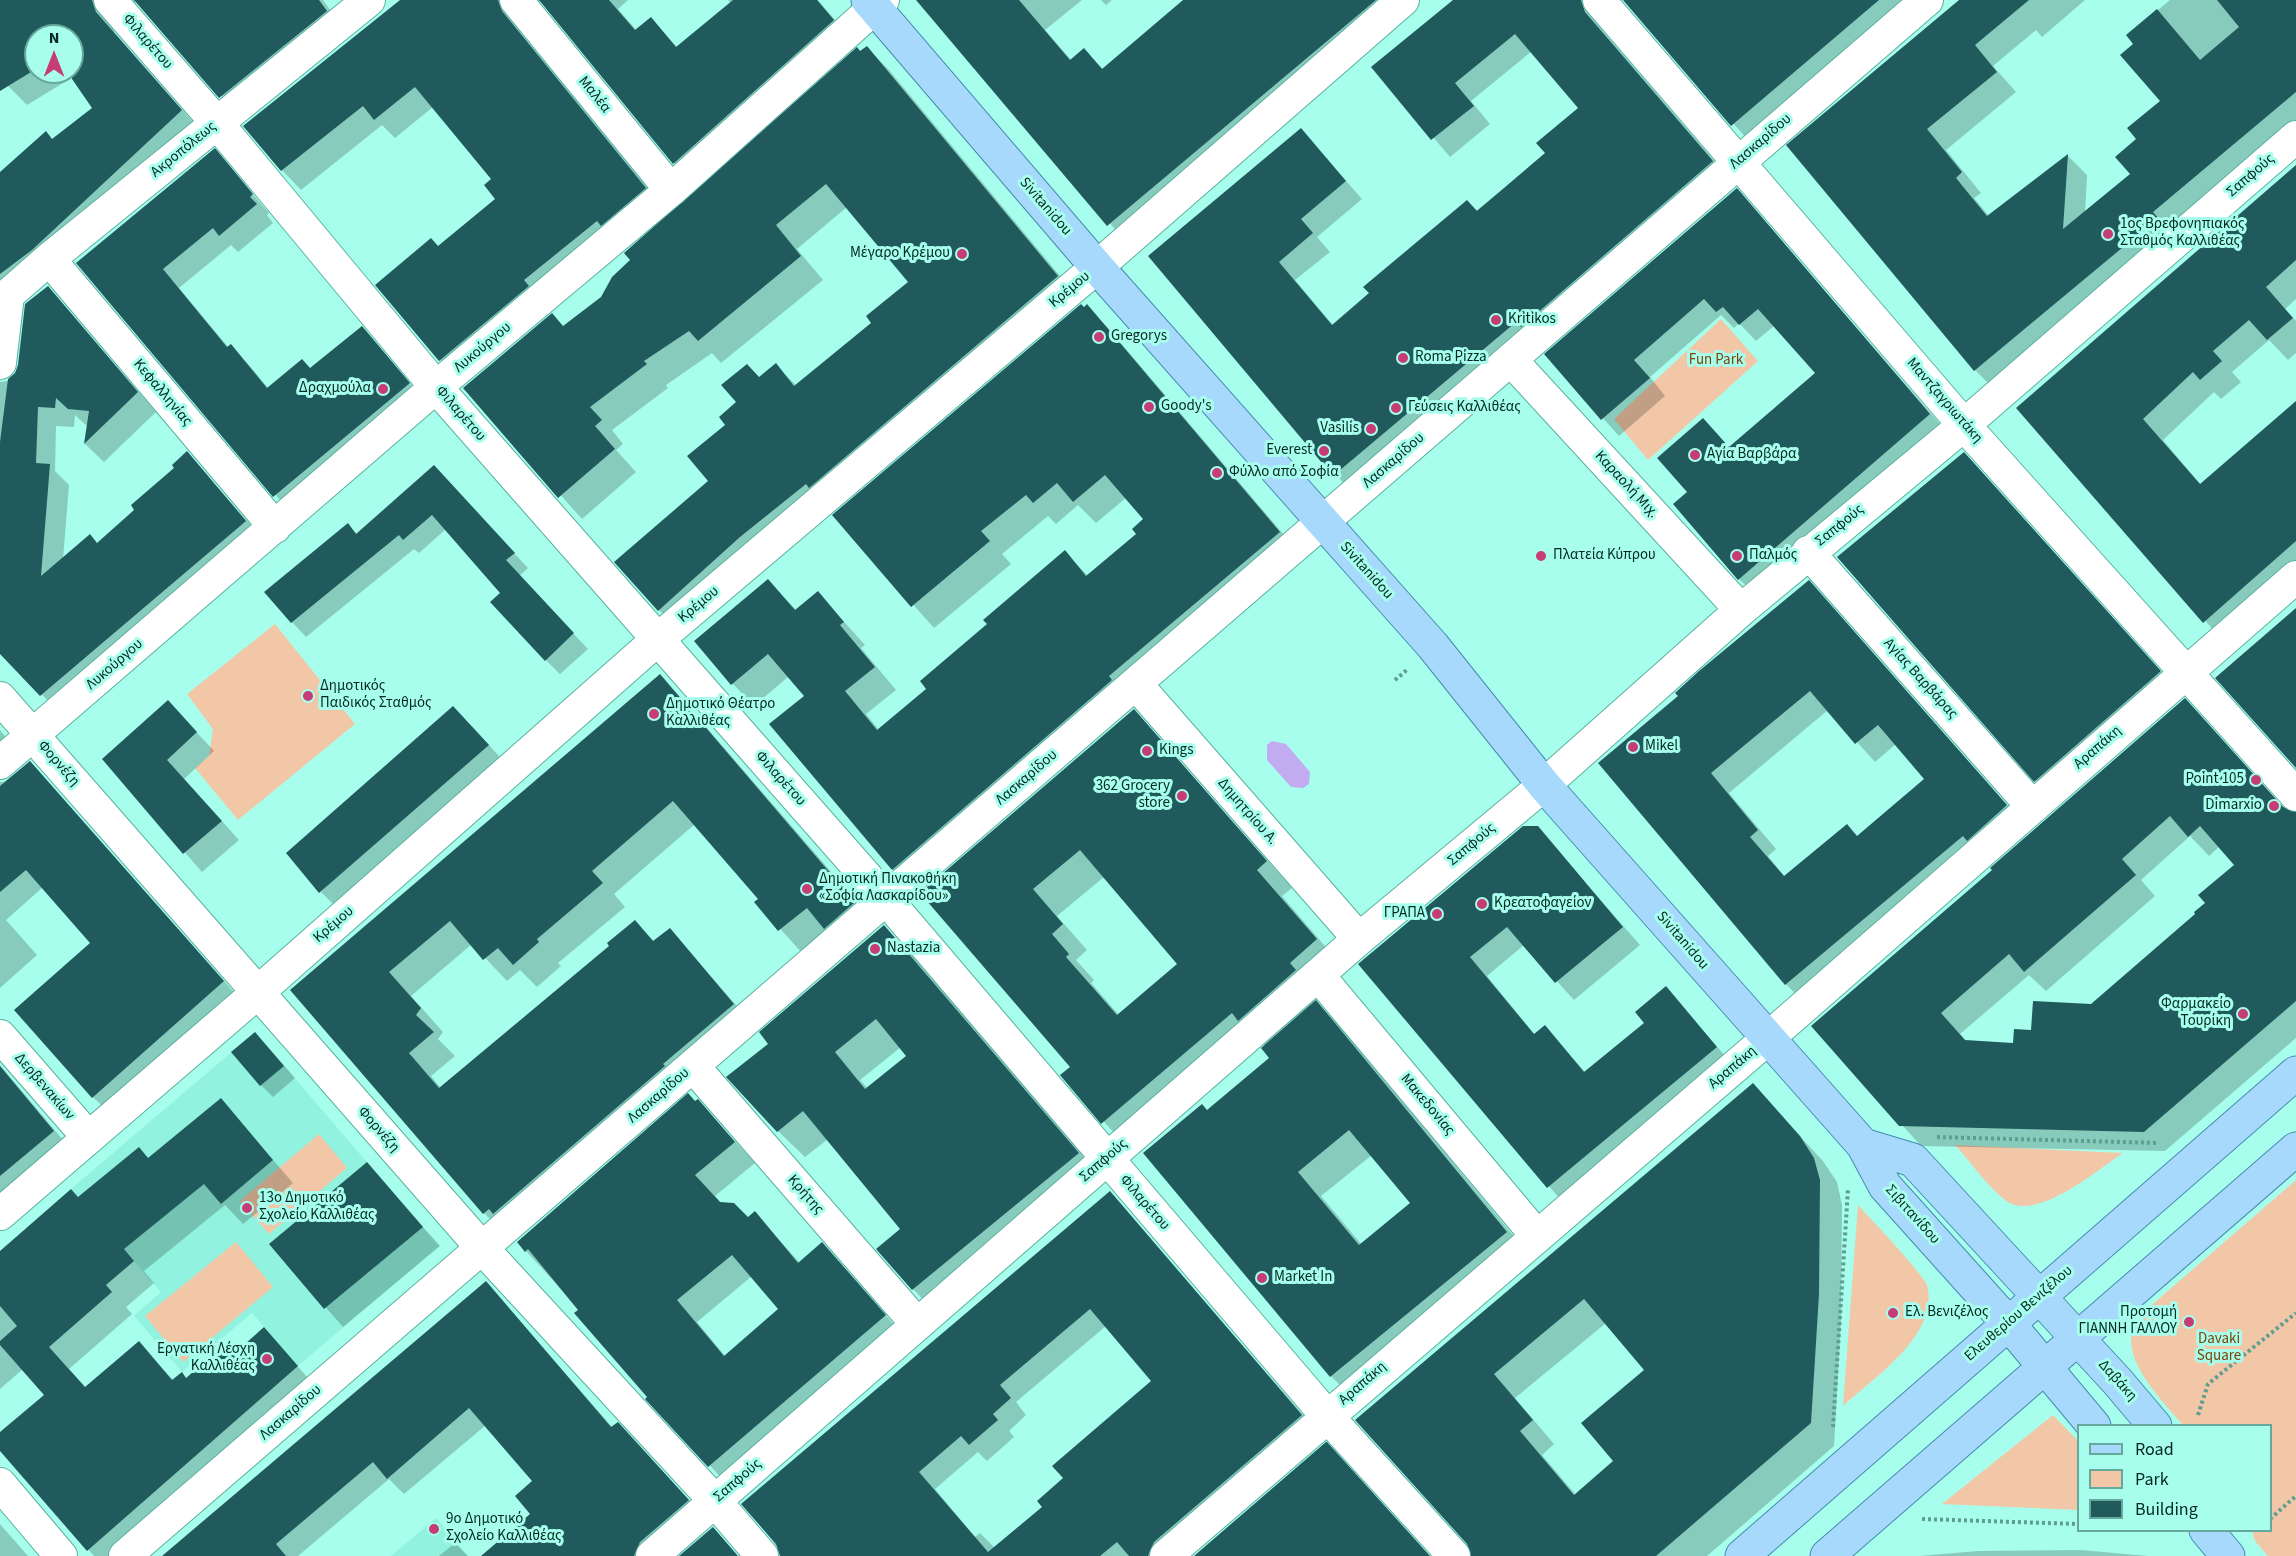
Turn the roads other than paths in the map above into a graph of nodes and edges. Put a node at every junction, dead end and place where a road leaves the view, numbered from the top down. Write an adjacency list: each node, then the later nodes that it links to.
1 (110, 0): 8 (street, Φιλαρέτου)
2 (369, 0): 8 (street, Ακροπόλεως)
3 (516, 0): 11 (street, Μαλέα)
4 (1403, 0): 13 (street, Κρέμου)
5 (1599, 0): 10 (street, Μαντζαγριωτάκη)
6 (1927, 0): 10 (street, Λασκαρίδου)
7 (875, 2): 11 (street, Λυκούργου); 13 (main road, Sivitanidou)
8 (217, 123): 12 (street, Ακροπόλεως); 17 (street, Φιλαρέτου)
9 (2296, 137): 18 (street, Σαπφούς)
10 (1739, 161): 15 (street, Λασκαρίδου); 18 (street, Μαντζαγριωτάκη)
11 (671, 190): 17 (street, Λυκούργου)
12 (49, 259): 14 (street, Ακροπόλεως); 20 (street, Κεφαλληνίας)
13 (1097, 267): 19 (main road, Sivitanidou); 24 (street, Κρέμου)
14 (4, 298): 16 (street)
15 (1511, 360): 19 (street, Λασκαρίδου); 23 (street, Καραολή Μιχ.)
16 (0, 363)
17 (436, 387): 20 (street, Λυκούργου); 24 (street, Φιλαρέτου)
18 (1964, 424): 21 (street, Σαπφούς); 25 (street, Μαντζαγριωτάκη)
19 (1323, 523): 26 (street, Λασκαρίδου); 30 (main road, Sivitanidou)
20 (275, 527): 28 (street, Λυκούργου)
21 (1808, 552): 23 (street, Σαπφούς); 32 (street, Αγίας Βαρβάρας)
22 (2296, 577): 25 (street, Αραπάκη)
23 (1741, 610): 30 (street, Σαπφούς)
24 (657, 640): 33 (street, Φιλαρέτου); 36 (street, Κρέμου)
25 (2185, 673): 31 (street, Μαντζαγριωτάκη); 32 (street, Αραπάκη)
26 (1136, 684): 33 (street, Λασκαρίδου); 34 (street, Δημητρίου Α.)
27 (0, 698): 28 (street, Φορνέζη)
28 (33, 735): 29 (street, Λυκούργου); 36 (street, Φορνέζη)
29 (0, 763)
30 (1544, 785): 34 (street, Σαπφούς); 38 (main road, Sivitanidou)
31 (2296, 795)
32 (2032, 806): 38 (street, Αραπάκη)
33 (886, 899): 39 (street, Λασκαρίδου); 44 (street, Φιλαρέτου)
34 (1359, 939): 35 (street, Σαπφούς)
35 (1318, 975): 44 (street, Σαπφούς); 46 (street, Μακεδονίας)
36 (257, 993): 41 (street, Κρέμου); 47 (street, Φορνέζη)
37 (0, 1036): 41 (street, Δερβενακίων)
38 (1767, 1039): 42 (main road, Sivitanidou); 46 (street, Αραπάκη)
39 (693, 1066): 47 (street, Λασκαρίδου); 49 (street, Κρήτης)
40 (2296, 1073): 48 (main road, Ελευθερίου Βενιζέλου)
41 (88, 1137): 45 (street, Κρέμου)
42 (1863, 1145): 48 (main road); 50 (main road, Σιβιτανίδου)
43 (2296, 1149): 51 (main road)
44 (1106, 1159): 49 (street, Σαπφούς); 53 (street, Φιλαρέτου)
45 (0, 1214)
46 (1536, 1235): 53 (street, Αραπάκη)
47 (482, 1248): 57 (street, Φορνέζη); 60 (street, Λασκαρίδου)
48 (2038, 1296): 50 (main road, Ελευθερίου Βενιζέλου); 51 (main road)
49 (917, 1323): 57 (street, Σαπφούς)
50 (2008, 1323): 52 (main road, Σιβιτανίδου); 65 (main road, Ελευθερίου Βενιζέλου)
51 (2078, 1338): 52 (main road); 55 (main road, Δαβάκη)
52 (2045, 1367): 54 (main road); 66 (main road)
53 (1327, 1416): 63 (street, Αραπάκη); 64 (street, Φιλαρέτου)
54 (2093, 1424)
55 (2154, 1424)
56 (0, 1484): 59 (street)
57 (715, 1501): 61 (street, Σαπφούς); 62 (street, Φορνέζη)
58 (2208, 1532): 67 (main road)
59 (62, 1556)
60 (125, 1556)
61 (652, 1556)
62 (762, 1556)
63 (1166, 1556)
64 (1454, 1556)
65 (1742, 1556)
66 (1827, 1556)
67 (2228, 1556)

